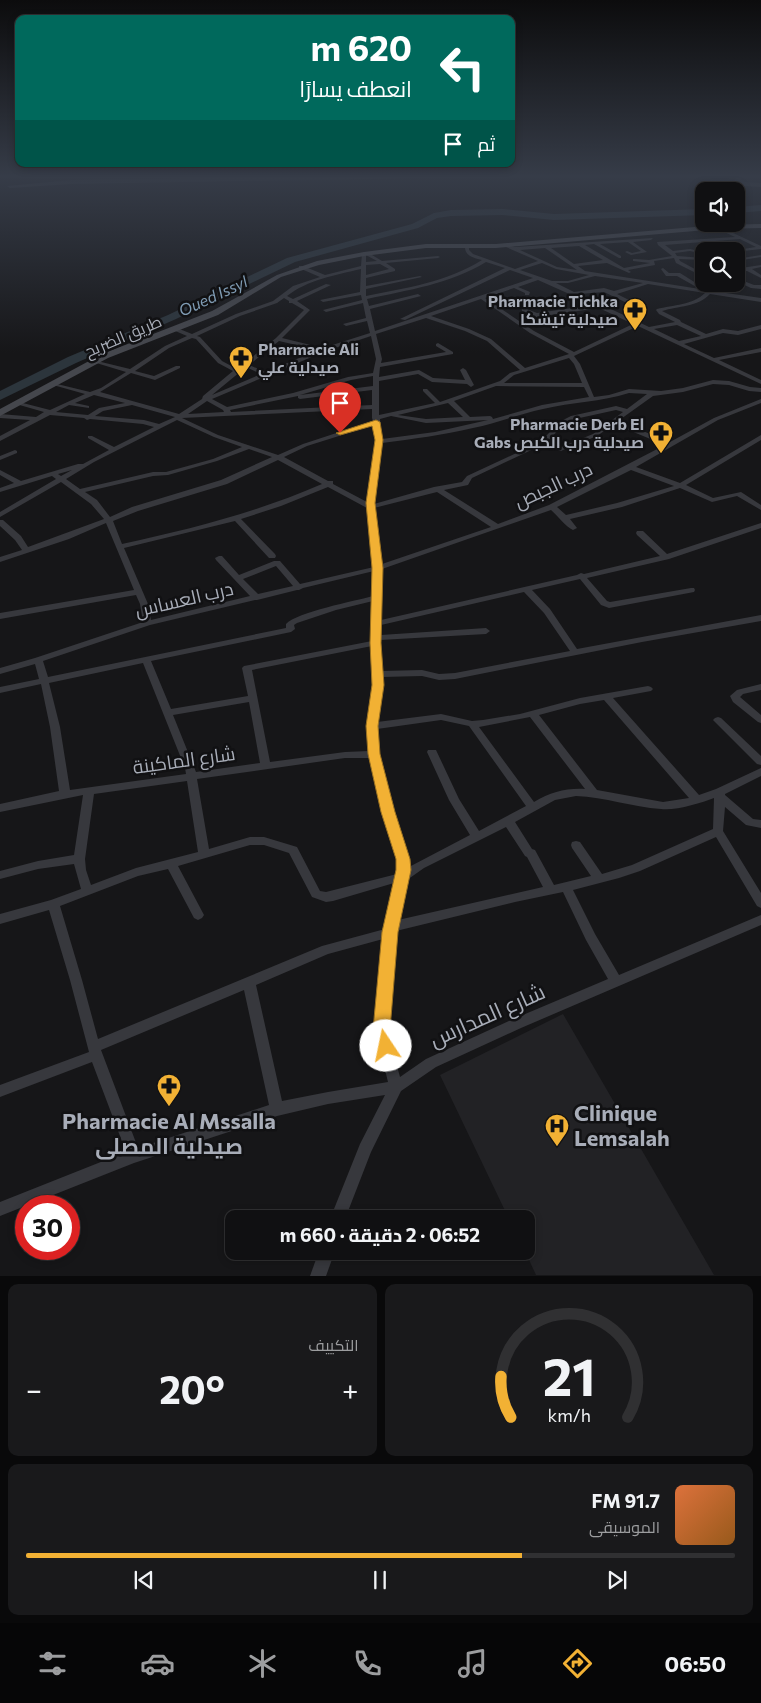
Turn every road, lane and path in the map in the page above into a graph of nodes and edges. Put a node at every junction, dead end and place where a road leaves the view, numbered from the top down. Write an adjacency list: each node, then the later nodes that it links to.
1 (636, 235): 17 (street, طريق الضريح)
2 (642, 235): 5 (street)
3 (733, 235): 4 (street)
4 (740, 238): 7 (street); 18 (street)
5 (651, 239): 6 (street); 12 (street)
6 (628, 240): 10 (street); 30 (street)
7 (710, 240): 8 (street); 9 (street)
8 (690, 241): 12 (street); 13 (street)
9 (713, 242)
10 (595, 243): 11 (street); 29 (street)
11 (580, 244): 14 (street); 29 (street)
12 (660, 244): 22 (street)
13 (695, 244)
14 (545, 246): 17 (street); 33 (street)
15 (416, 247): 16 (street, طريق الضريح); 21 (street, طريق الضريح); 25 (street)
16 (467, 247): 17 (street, طريق الضريح); 28 (street)
17 (511, 247): 32 (street)
18 (760, 247): 19 (street)
19 (745, 250)
20 (695, 251): 22 (street)
21 (365, 253): 31 (street); 34 (street); 36 (street, طريق الضريح)
22 (673, 254): 26 (street); 30 (street); 42 (street)
23 (761, 256): 27 (street)
24 (438, 257): 25 (street)
25 (429, 258): 31 (street)
26 (695, 259)
27 (745, 259)
28 (486, 260): 37 (street); 61 (street)
29 (607, 261): 33 (street); 38 (street)
30 (650, 261): 38 (street)
31 (378, 262): 34 (street); 45 (street)
32 (541, 262): 37 (street); 43 (street)
33 (574, 265): 43 (street)
34 (364, 266): 45 (street); 46 (street)
35 (761, 266): 41 (street)
36 (301, 268): 46 (street); 80 (street, طريق الضريح)
37 (512, 269): 49 (street); 79 (street)
38 (624, 269): 51 (street)
39 (662, 269): 58 (street)
40 (745, 269): 41 (street)
41 (748, 269): 48 (street)
42 (695, 271)
43 (586, 273): 44 (street)
44 (594, 275): 50 (street); 51 (street)
45 (363, 276): 61 (street)
46 (324, 277): 63 (street)
47 (420, 277): 61 (street)
48 (761, 277)
49 (539, 278): 50 (street); 54 (street)
50 (549, 282): 60 (street)
51 (645, 283): 56 (street); 58 (street)
52 (745, 283): 55 (street)
53 (328, 285): 69 (street)
54 (513, 286): 59 (street); 65 (street)
55 (761, 287)
56 (624, 291): 57 (street); 62 (street)
57 (612, 293): 60 (street); 68 (street)
58 (710, 293): 67 (street); 76 (street)
59 (527, 294)
60 (574, 294): 70 (street)
61 (364, 295): 66 (street); 71 (street); 73 (street)
62 (630, 295)
63 (284, 296): 69 (street); 83 (street)
64 (418, 296): 73 (street)
65 (482, 297): 74 (street); 90 (street)
66 (322, 300)
67 (761, 300)
68 (627, 301)
69 (291, 302): 85 (street)
70 (600, 306): 72 (street); 77 (street)
71 (326, 310)
72 (524, 310)
73 (368, 314): 75 (street); 82 (street)
74 (426, 316): 79 (street); 97 (street)
75 (346, 322)
76 (678, 323): 81 (street); 84 (street)
77 (637, 324): 81 (street); 90 (street)
78 (761, 327): 84 (street)
79 (388, 328): 82 (street)
80 (175, 329): 83 (street); 92 (street, طريق الضريح)
81 (647, 329): 86 (street)
82 (372, 333): 88 (street); 94 (street)
83 (194, 335): 98 (street); 99 (street)
84 (706, 336): 86 (street)
85 (278, 338): 88 (street); 93 (street)
86 (680, 343): 91 (street)
87 (438, 345): 94 (street)
88 (324, 350): 100 (street)
89 (761, 350): 91 (street)
90 (572, 355): 97 (street); 105 (street)
91 (715, 359): 103 (street)
92 (95, 361): 98 (street); 104 (street, طريق الضريح)
93 (245, 365): 99 (street); 100 (street)
94 (378, 365): 101 (street)
95 (178, 367): 98 (street)
96 (463, 370): 102 (street)
97 (524, 370): 106 (street)
98 (130, 371): 111 (street)
99 (237, 371): 115 (street)
100 (266, 374): 115 (street)
101 (376, 377): 102 (street); 107 (street); 113 (street)
102 (469, 382): 110 (street)
103 (761, 382)
104 (55, 384): 111 (street); 119 (street, طريق الضريح)
105 (586, 384): 106 (street); 114 (street)
106 (493, 385): 110 (street)
107 (375, 388): 113 (street); 123 (street)
108 (425, 390): 121 (street)
109 (761, 390): 112 (street)
110 (477, 391): 116 (street)
111 (93, 393): 118 (street); 120 (street)
112 (661, 393): 114 (street); 125 (street)
113 (294, 394): 124 (street)
114 (592, 398): 129 (street)
115 (205, 400): 124 (street); 130 (street)
116 (450, 400): 121 (street); 133 (street)
117 (761, 402): 142 (street, درب الجبص)
118 (68, 403): 122 (street); 126 (street)
119 (19, 404): 126 (street); 127 (street, طريق الضريح)
120 (134, 404): 130 (street); 131 (street)
121 (438, 404): 128 (street)
122 (87, 407)
123 (375, 407): 124 (street); 134 (street)
124 (227, 411): 130 (street)
125 (629, 411): 135 (street); 141 (street)
126 (49, 412): 131 (street); 132 (street)
127 (0, 414): 132 (street)
128 (392, 415): 133 (street); 134 (street)
129 (509, 416): 133 (street); 140 (street)
130 (178, 417): 136 (street); 143 (street)
131 (87, 418): 136 (street)
132 (36, 419): 139 (street)
133 (468, 419)
134 (375, 420): 140 (street); 146 (street)
135 (614, 422): 141 (street); 142 (street)
136 (161, 427): 144 (street)
137 (90, 437): 144 (street)
138 (761, 437): 155 (street)
139 (0, 439)
140 (379, 440): 159 (street)
141 (542, 443): 156 (street)
142 (671, 445): 149 (street, درب الجبص)
143 (249, 447): 146 (street); 158 (street)
144 (114, 450): 148 (street)
145 (15, 452): 147 (street)
146 (278, 457): 154 (street); 165 (street)
147 (0, 458)
148 (92, 461): 151 (street); 152 (street)
149 (630, 466): 155 (street); 160 (street, درب الجبص)
150 (0, 472): 153 (street)
151 (52, 473): 152 (street); 153 (street)
152 (63, 480): 158 (street); 162 (street)
153 (19, 483): 157 (street)
154 (330, 483): 159 (street); 164 (street)
155 (680, 486): 161 (street); 163 (street)
156 (437, 489): 159 (street); 167 (street)
157 (0, 490)
158 (81, 491): 165 (street)
159 (370, 507): 177 (street)
160 (552, 507): 163 (street); 167 (street, درب الجبص)
161 (761, 508)
162 (0, 515)
163 (565, 518): 168 (street)
164 (237, 519): 171 (street); 173 (street)
165 (108, 520): 171 (street); 172 (street)
166 (0, 522): 172 (street)
167 (497, 527): 177 (street, درب الجبص)
168 (573, 528)
169 (758, 529): 174 (street)
170 (640, 533): 174 (street)
171 (119, 547): 183 (street)
172 (27, 551): 176 (street)
173 (272, 556)
174 (666, 557): 178 (street)
175 (219, 558): 179 (street)
176 (0, 560)
177 (378, 568): 180 (street, درب العساس); 185 (street)
178 (581, 575): 181 (street); 182 (street)
179 (238, 578): 180 (street); 184 (street)
180 (299, 588): 184 (street, درب العساس)
181 (526, 589): 189 (street); 192 (street)
182 (691, 590)
183 (139, 592): 186 (street); 188 (street)
184 (258, 598): 188 (street, درب العساس)
185 (377, 598): 189 (street); 194 (street)
186 (0, 616)
187 (761, 618): 192 (street)
188 (147, 623): 193 (street, درب العساس)
189 (376, 624): 191 (street)
190 (486, 631): 191 (street)
191 (376, 641): 196 (street); 202 (street)
192 (575, 652): 196 (street)
193 (38, 660): 195 (street, درب العساس); 197 (street)
194 (146, 660): 197 (street); 203 (street)
195 (0, 671)
196 (377, 674): 208 (street)
197 (45, 680): 200 (street); 217 (street)
198 (761, 687): 206 (street)
199 (648, 689): 201 (street)
200 (0, 690)
201 (606, 696): 204 (street); 219 (street)
202 (253, 698): 203 (street); 212 (street)
203 (168, 713): 214 (street)
204 (533, 714): 207 (street); 216 (street)
205 (718, 720): 211 (street)
206 (761, 720)
207 (472, 724): 208 (street); 220 (street)
208 (372, 726): 210 (street)
209 (432, 752): 225 (street)
210 (374, 754): 212 (street, شارع الماكينة); 231 (street)
211 (761, 762)
212 (266, 766): 214 (street, شارع الماكينة)
213 (761, 772): 218 (street)
214 (192, 777): 215 (street, شارع الماكينة); 227 (street)
215 (89, 791): 217 (street, شارع الماكينة); 228 (street)
216 (594, 793): 219 (street); 220 (street)
217 (65, 794): 221 (street, شارع الماكينة)
218 (720, 794): 219 (street); 223 (street); 224 (street)
219 (697, 800)
220 (532, 806): 222 (street)
221 (0, 808)
222 (508, 822): 225 (street); 234 (street)
223 (761, 824)
224 (718, 831): 232 (street); 236 (street)
225 (477, 837): 231 (street)
226 (576, 845): 232 (street)
227 (204, 854): 229 (street); 231 (street)
228 (79, 859): 230 (street); 235 (street)
229 (171, 864): 235 (street); 238 (street)
230 (0, 875)
231 (402, 877): 241 (street)
232 (599, 879): 233 (street)
233 (566, 887): 234 (street); 242 (street)
234 (551, 890): 241 (street)
235 (87, 891): 237 (street)
236 (761, 903)
237 (53, 904): 239 (street); 244 (street)
238 (198, 915)
239 (0, 919)
240 (761, 920): 242 (street, شارع المدارس)
241 (391, 930): 243 (street); 245 (street)
242 (616, 981): 245 (street, شارع المدارس)
243 (249, 982): 244 (street); 247 (street)
244 (95, 1051): 246 (street); 248 (street)
245 (396, 1088): 247 (street, شارع المدارس); 250 (street)
246 (0, 1091)
247 (277, 1109): 248 (street, شارع المدارس)
248 (134, 1156): 249 (street, شارع المدارس)
249 (0, 1209)
250 (341, 1210)
251 (324, 1260): 252 (street)
252 (318, 1276)

